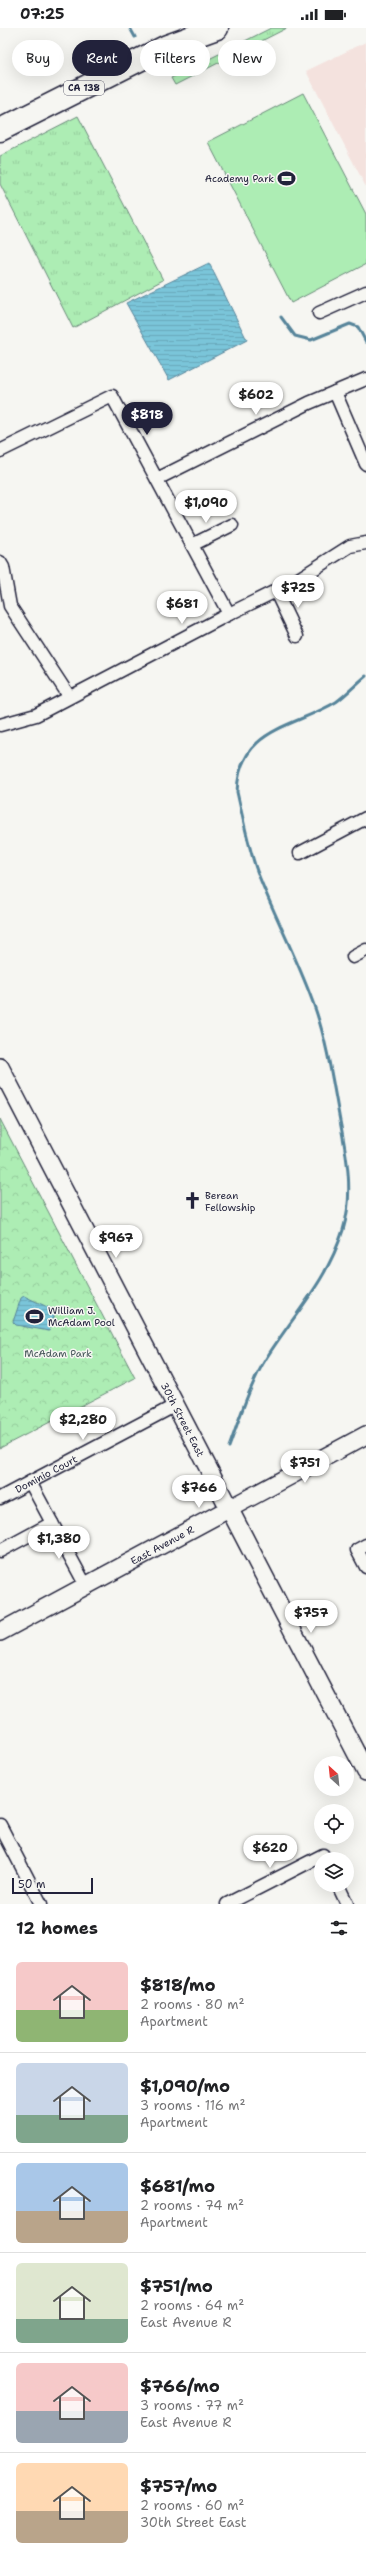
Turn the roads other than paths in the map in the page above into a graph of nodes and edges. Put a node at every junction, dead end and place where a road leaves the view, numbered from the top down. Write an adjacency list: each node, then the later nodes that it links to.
1 (193, 28): 3 (highway, CA 138)
2 (217, 28): 4 (highway)
3 (176, 40)
4 (184, 40)
5 (140, 60): 6 (highway, CA 138)
6 (0, 130)
7 (366, 292): 8 (street)
8 (319, 313)
9 (366, 379): 10 (street)
10 (335, 392): 12 (street); 13 (street)
11 (0, 451): 13 (street)
12 (366, 464)
13 (157, 479): 16 (street)
14 (232, 525): 16 (street)
15 (366, 543): 18 (street)
16 (192, 544): 19 (street)
17 (0, 562): 21 (street)
18 (276, 592): 19 (street); 20 (street)
19 (229, 614): 21 (street)
20 (298, 636)
21 (69, 696): 22 (street)
22 (0, 725)
23 (366, 818): 24 (street)
24 (300, 853)
25 (366, 950): 26 (street)
26 (353, 957)
27 (0, 1067): 28 (street, 30th Street East)
28 (176, 1406): 30 (street, Dominio Court); 32 (street, 30th Street East)
29 (366, 1435): 32 (street, East Avenue R)
30 (30, 1482): 31 (street, Dominio Court); 33 (street)
31 (0, 1498)
32 (231, 1509): 37 (street, East Avenue R); 39 (street, 30th Street East)
33 (52, 1523): 35 (street); 37 (street)
34 (361, 1547): 36 (street)
35 (0, 1551)
36 (366, 1567)
37 (86, 1586): 38 (street, East Avenue R)
38 (0, 1632)
39 (364, 1762)
40 (0, 1825): 43 (street)
41 (314, 1862): 44 (street)
42 (341, 1892): 45 (street)
43 (41, 1904)
44 (227, 1904)
45 (347, 1904)

